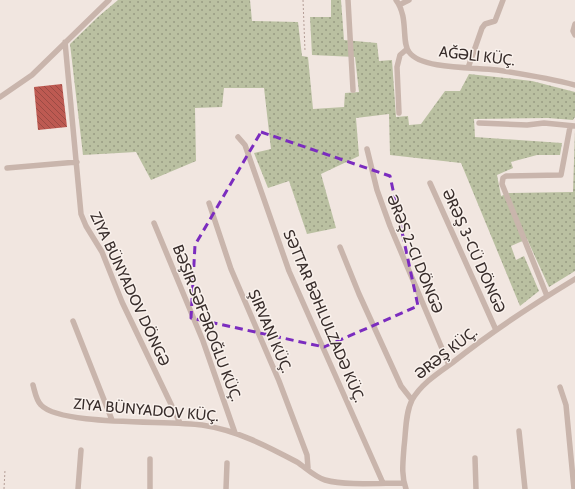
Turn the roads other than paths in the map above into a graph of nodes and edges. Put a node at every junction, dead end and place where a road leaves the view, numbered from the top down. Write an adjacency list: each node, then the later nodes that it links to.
1 (109, 0): 8 (street)
2 (348, 0): 12 (street)
3 (409, 0): 5 (street)
4 (503, 0): 10 (street)
5 (398, 2): 9 (street)
6 (575, 24): 7 (street)
7 (575, 36)
8 (65, 42): 13 (street); 19 (street, ZIYA BÜNYADOV DÖNGƏ)
9 (407, 49): 10 (street, AĞƏLI KÜÇ.); 14 (street)
10 (468, 68): 11 (street, AĞƏLI KÜÇ.)
11 (575, 85)
12 (353, 90)
13 (0, 97)
14 (399, 113)
15 (479, 123): 16 (street)
16 (573, 126): 26 (street)
17 (238, 136): 42 (street, SƏTTAR BƏHLULZADƏ KÜÇ.)
18 (367, 149): 29 (street, ƏRƏŞ 2-CI DÖNGƏ)
19 (77, 162): 20 (street); 34 (street, ZIYA BÜNYADOV DÖNGƏ)
20 (7, 168)
21 (430, 183): 28 (street, ƏRƏŞ 3-CÜ DÖNGƏ)
22 (209, 203): 41 (street, ŞIRVANI KÜÇ.)
23 (154, 223): 36 (street, BƏŞIR SƏFƏROĞLU KÜÇ.)
24 (340, 248): 32 (street)
25 (575, 279): 26 (street, ƏRƏŞ KÜÇ.)
26 (547, 296): 28 (street, ƏRƏŞ KÜÇ.)
27 (73, 321): 33 (street)
28 (496, 330): 29 (street, ƏRƏŞ KÜÇ.)
29 (449, 365): 32 (street, ƏRƏŞ KÜÇ.)
30 (33, 386): 33 (street, ZIYA BÜNYADOV KÜÇ.)
31 (560, 387): 50 (street)
32 (412, 400): 43 (street, ƏRƏŞ KÜÇ.)
33 (112, 420): 34 (street, ZIYA BÜNYADOV KÜÇ.)
34 (180, 423): 36 (street, ZIYA BÜNYADOV KÜÇ.)
35 (520, 431): 49 (street)
36 (235, 433): 41 (street, ZIYA BÜNYADOV KÜÇ.)
37 (81, 450): 44 (street)
38 (475, 458): 48 (street)
39 (150, 459): 45 (street)
40 (227, 463): 46 (street)
41 (308, 468): 42 (street, ZIYA BÜNYADOV KÜÇ.)
42 (383, 483): 43 (street, ZIYA BÜNYADOV KÜÇ.)
43 (404, 483): 47 (street, ƏRƏŞ KÜÇ.)
44 (78, 489)
45 (150, 489)
46 (226, 489)
47 (406, 489)
48 (476, 489)
49 (525, 489)
50 (574, 489)

